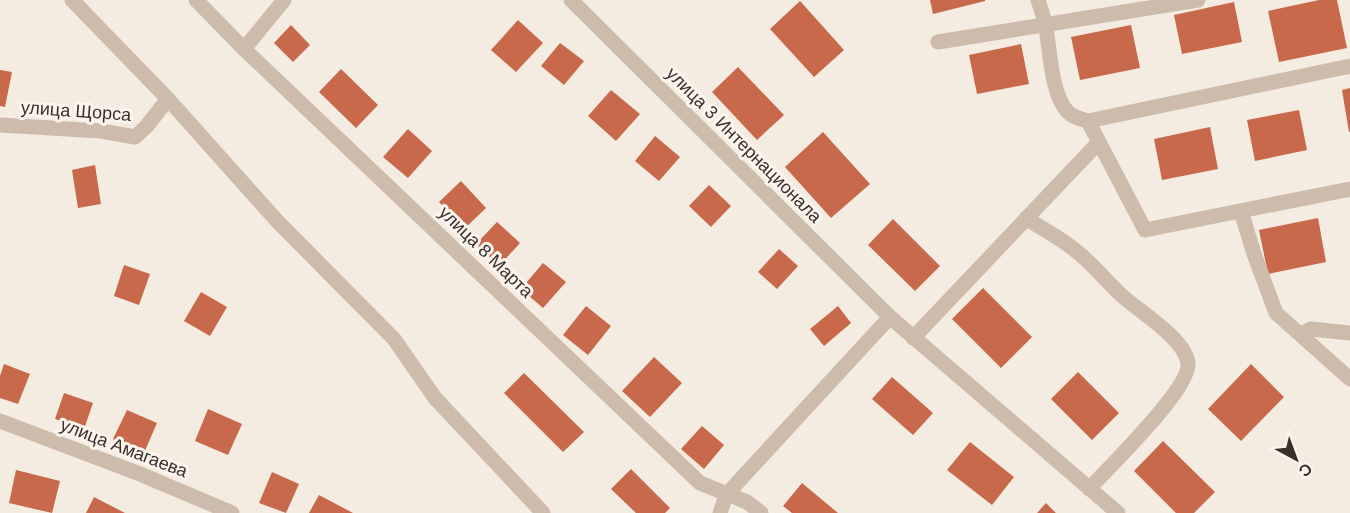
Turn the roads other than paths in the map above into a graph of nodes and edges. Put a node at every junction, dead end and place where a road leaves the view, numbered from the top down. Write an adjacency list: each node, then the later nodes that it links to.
1 (72, 0): 11 (street)
2 (196, 0): 9 (street, улица 8 Марта)
3 (285, 0): 9 (street)
4 (571, 0): 18 (street, улица 3 Интернационала)
5 (1038, 0): 7 (street)
6 (1198, 0): 7 (street)
7 (1046, 25): 8 (street); 12 (street)
8 (938, 42)
9 (244, 49): 25 (street, улица 8 Марта)
10 (1350, 66): 12 (street)
11 (168, 99): 13 (street, улица Щорса); 27 (street)
12 (1088, 121): 14 (street)
13 (0, 125)
14 (1099, 142): 16 (street); 17 (street)
15 (1350, 189): 16 (street)
16 (1241, 211): 20 (street)
17 (1026, 218): 21 (street); 24 (street)
18 (890, 317): 21 (street, улица 3 Интернационала); 25 (street)
19 (1350, 333): 20 (street)
20 (1300, 334): 22 (street)
21 (913, 338): 24 (street, улица 3 Интернационала)
22 (1350, 379)
23 (0, 421): 26 (street, улица Амагаева)
24 (1089, 489): 30 (street, улица 3 Интернационала)
25 (726, 495): 28 (street); 29 (street, улица 8 Марта)
26 (232, 513)
27 (543, 513)
28 (720, 513)
29 (761, 513)
30 (1118, 513)

